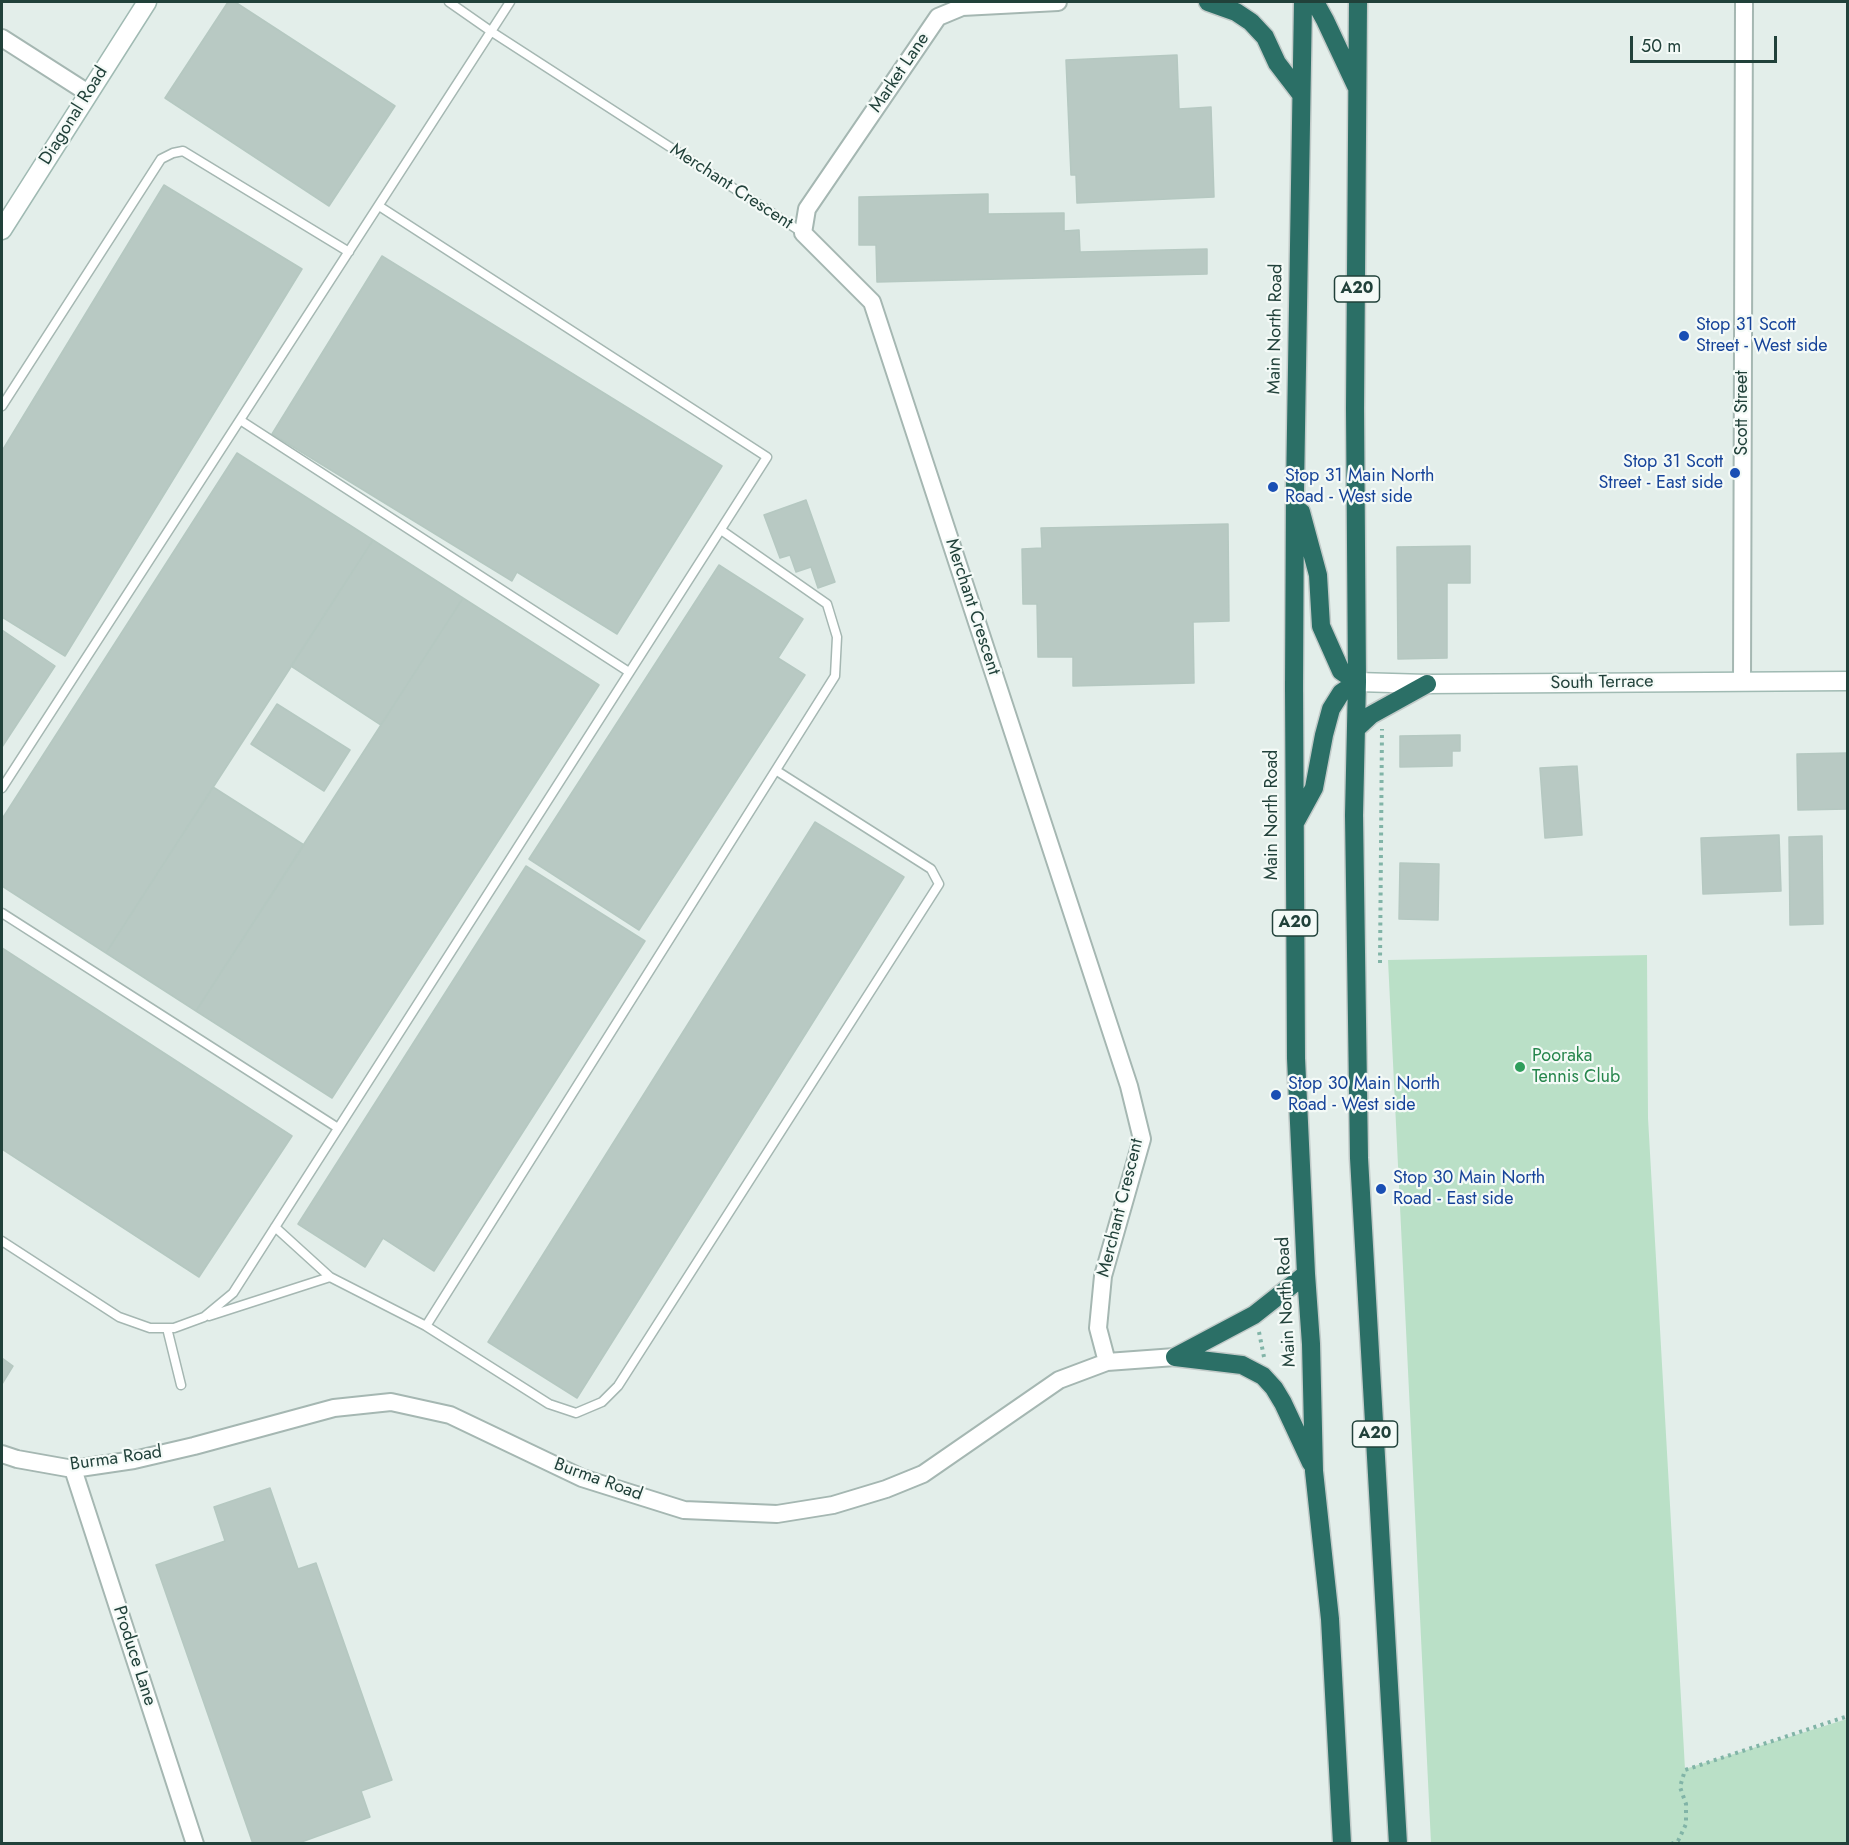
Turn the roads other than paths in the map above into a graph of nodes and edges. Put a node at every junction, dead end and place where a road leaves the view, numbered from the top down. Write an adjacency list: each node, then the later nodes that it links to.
1 (147, 2): 14 (street, Diagonal Road)
2 (449, 2): 11 (lane, Merchant Crescent)
3 (510, 2): 11 (lane)
4 (1058, 2): 10 (street, Market Lane)
5 (1208, 2): 15 (highway)
6 (1303, 2): 15 (highway, Main North Road / A20)
7 (1314, 2): 13 (highway)
8 (1358, 2): 13 (highway, A20)
9 (1744, 2): 26 (street, Scott Street)
10 (992, 4): 18 (street, Market Lane)
11 (492, 32): 16 (lane); 18 (lane, Merchant Crescent)
12 (2, 38): 14 (street)
13 (1358, 91): 25 (highway, A20)
14 (88, 93): 17 (street, Diagonal Road)
15 (1300, 93): 22 (highway, Main North Road / A20)
16 (380, 206): 19 (lane); 23 (lane)
17 (2, 230)
18 (802, 232): 43 (street, Merchant Crescent)
19 (349, 252): 20 (lane); 21 (lane)
20 (2, 406)
21 (240, 420): 24 (lane); 31 (lane)
22 (1295, 489): 25 (highway); 32 (highway, Main North Road / A20)
23 (721, 530): 24 (lane); 30 (lane)
24 (629, 672): 34 (lane)
25 (1357, 681): 28 (street, South Terrace); 29 (highway, A20); 32 (highway)
26 (1742, 681): 27 (street, South Terrace); 28 (street, South Terrace)
27 (1848, 681)
28 (1427, 684): 29 (highway)
29 (1356, 729): 50 (highway, A20)
30 (777, 771): 40 (lane); 40 (lane)
31 (2, 788)
32 (1294, 824): 37 (highway, Main North Road / A20)
33 (2, 913): 34 (lane)
34 (338, 1128): 35 (lane)
35 (275, 1227): 38 (lane); 39 (lane)
36 (2, 1241): 41 (lane)
37 (1306, 1274): 42 (highway); 47 (highway, Main North Road / A20)
38 (330, 1277): 39 (lane); 40 (lane)
39 (204, 1317): 41 (lane)
40 (426, 1326)
41 (167, 1328): 44 (lane)
42 (1175, 1357): 43 (street, Burma Road); 47 (highway)
43 (1107, 1362): 46 (street, Burma Road)
44 (181, 1385)
45 (2, 1454): 46 (street, Burma Road)
46 (73, 1468): 48 (street, Produce Lane)
47 (1314, 1470): 49 (highway, Main North Road / A20)
48 (195, 1844)
49 (1342, 1844)
50 (1398, 1844)

